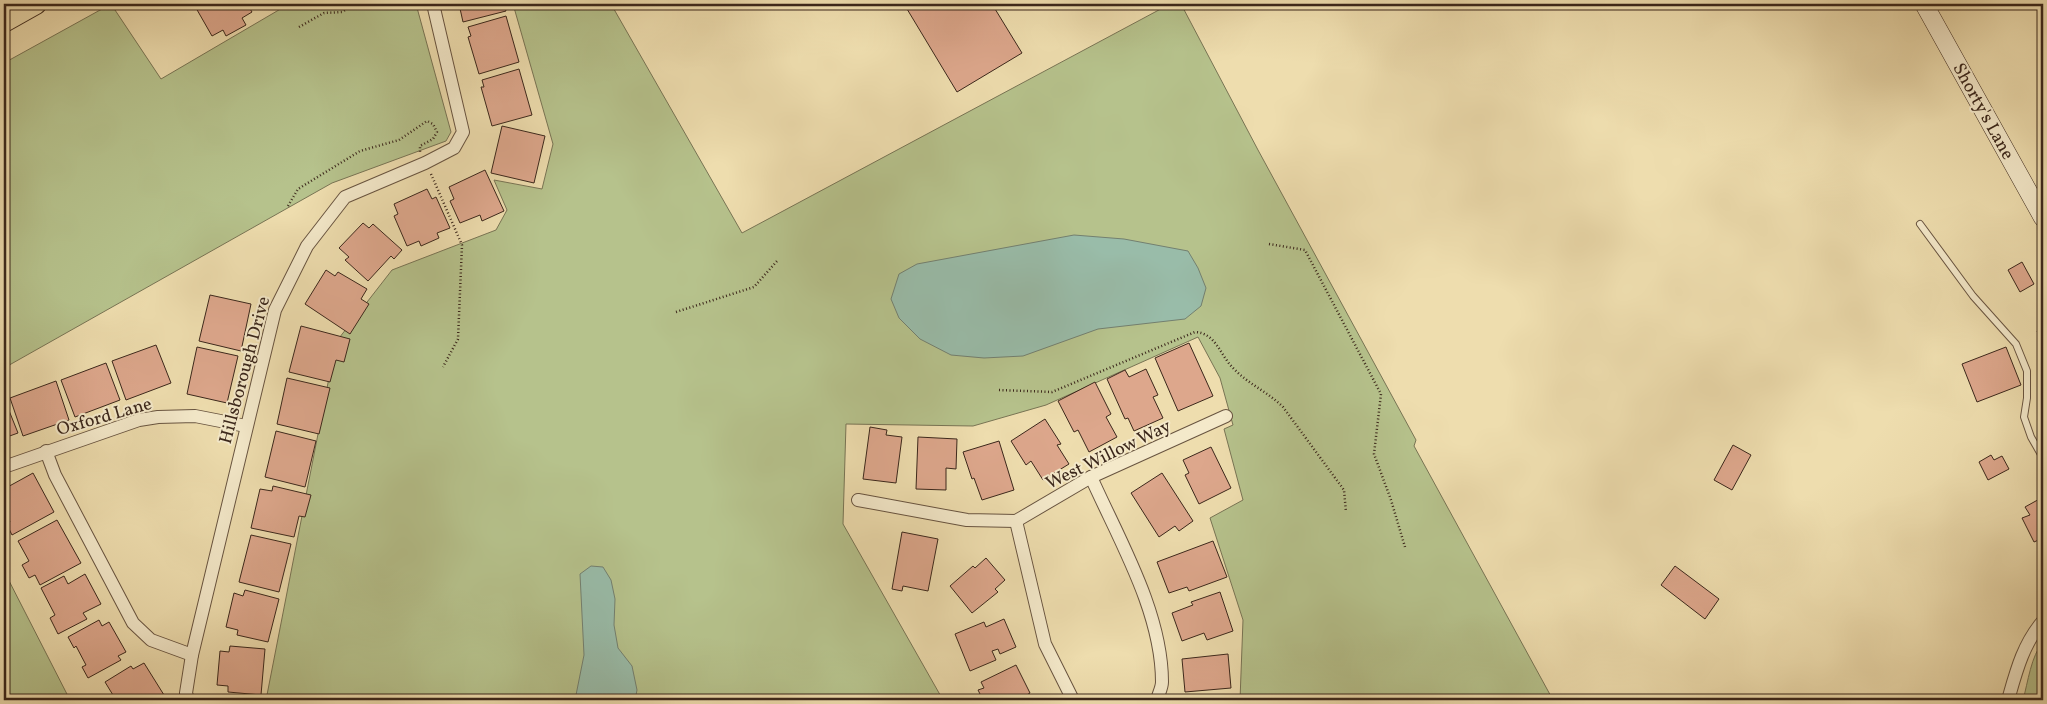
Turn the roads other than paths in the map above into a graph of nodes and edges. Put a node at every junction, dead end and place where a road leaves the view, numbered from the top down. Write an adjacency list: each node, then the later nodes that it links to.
1 (36, 4): 4 (main road)
2 (433, 4): 8 (street, Hillsborough Drive)
3 (1924, 4): 5 (main road, Shorty's Lane)
4 (4, 22)
5 (2043, 218)
6 (1920, 224): 10 (lane)
7 (1226, 416): 12 (street, West Willow Way)
8 (246, 426): 9 (street, Oxford Lane); 16 (street, Hillsborough Drive)
9 (46, 451): 11 (street, Oxford Lane); 16 (street)
10 (2043, 458)
11 (4, 466)
12 (1091, 478): 14 (street, West Willow Way); 19 (street)
13 (858, 500): 14 (street)
14 (1016, 521): 18 (street)
15 (2043, 621): 20 (street)
16 (192, 654): 17 (street, Hillsborough Drive)
17 (188, 700)
18 (1073, 700)
19 (1156, 700)
20 (2008, 700)

